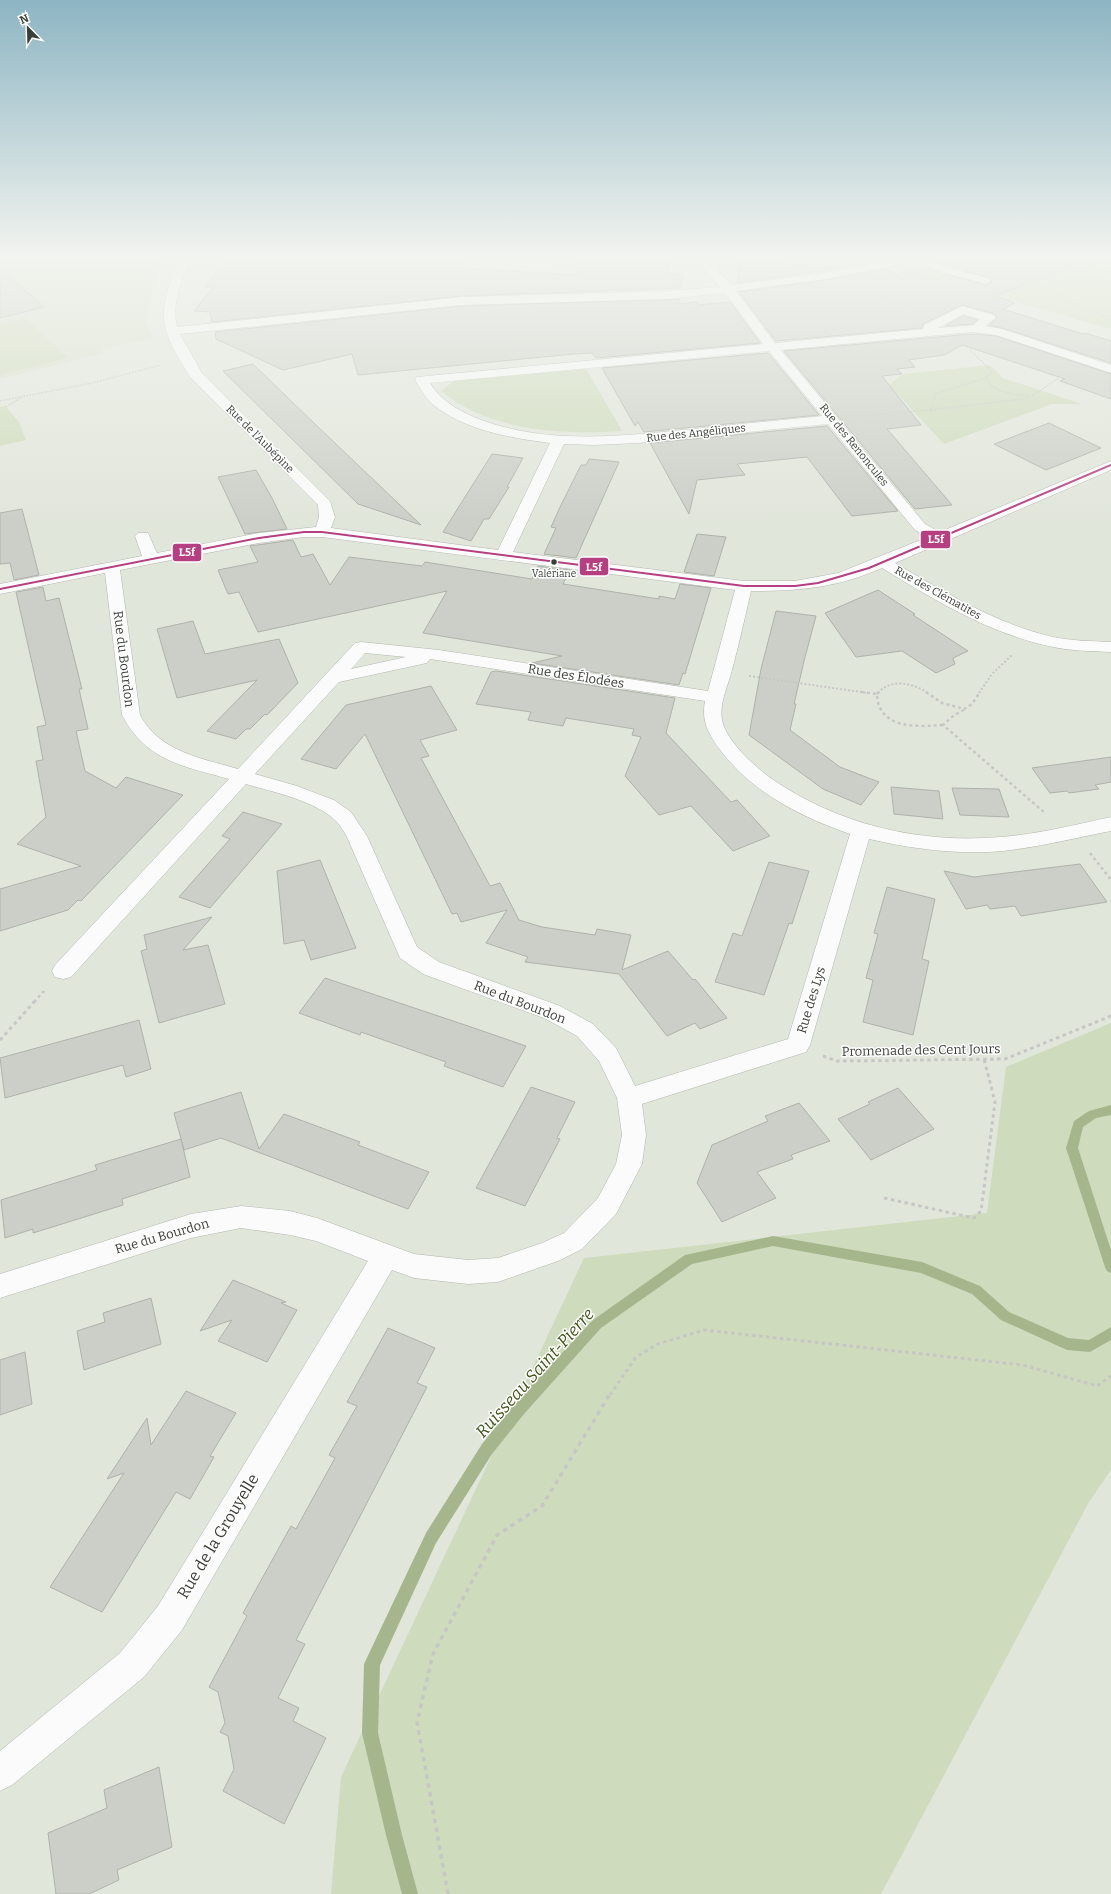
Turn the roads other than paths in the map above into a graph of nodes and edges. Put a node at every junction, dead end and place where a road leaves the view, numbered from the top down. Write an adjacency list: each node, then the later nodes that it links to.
1 (180, 346): 9 (street, Rue de l'Aubépine)
2 (778, 346): 4 (street)
3 (1042, 346): 5 (street)
4 (772, 347): 6 (street, Rue des Renoncules); 7 (street, Rue des Angéliques)
5 (1111, 369)
6 (832, 419): 7 (street, Rue des Angéliques); 11 (street, Rue des Renoncules)
7 (559, 439): 12 (street)
8 (1111, 464): 11 (street)
9 (322, 532): 12 (street); 13 (street)
10 (143, 536): 13 (street)
11 (940, 538): 14 (street)
12 (504, 554): 16 (street)
13 (152, 560): 15 (street)
14 (882, 562): 16 (street); 18 (street, Rue des Clématites)
15 (112, 568): 17 (street); 22 (street, Rue du Bourdon)
16 (744, 586): 21 (street)
17 (0, 589)
18 (1111, 647)
19 (439, 656): 20 (street, Rue des Élodées); 20 (street, Rue des Élodées); 21 (street, Rue des Élodées)
20 (332, 678): 22 (street, Rue des Élodées)
21 (713, 697): 24 (street)
22 (241, 777): 25 (street); 26 (street, Rue du Bourdon)
23 (1111, 824): 24 (street)
24 (861, 832): 26 (street, Rue des Lys)
25 (63, 971)
26 (629, 1098): 27 (street, Rue du Bourdon)
27 (386, 1256): 28 (street, Rue du Bourdon); 29 (street, Rue de la Grouyelle)
28 (0, 1286)
29 (0, 1773)

